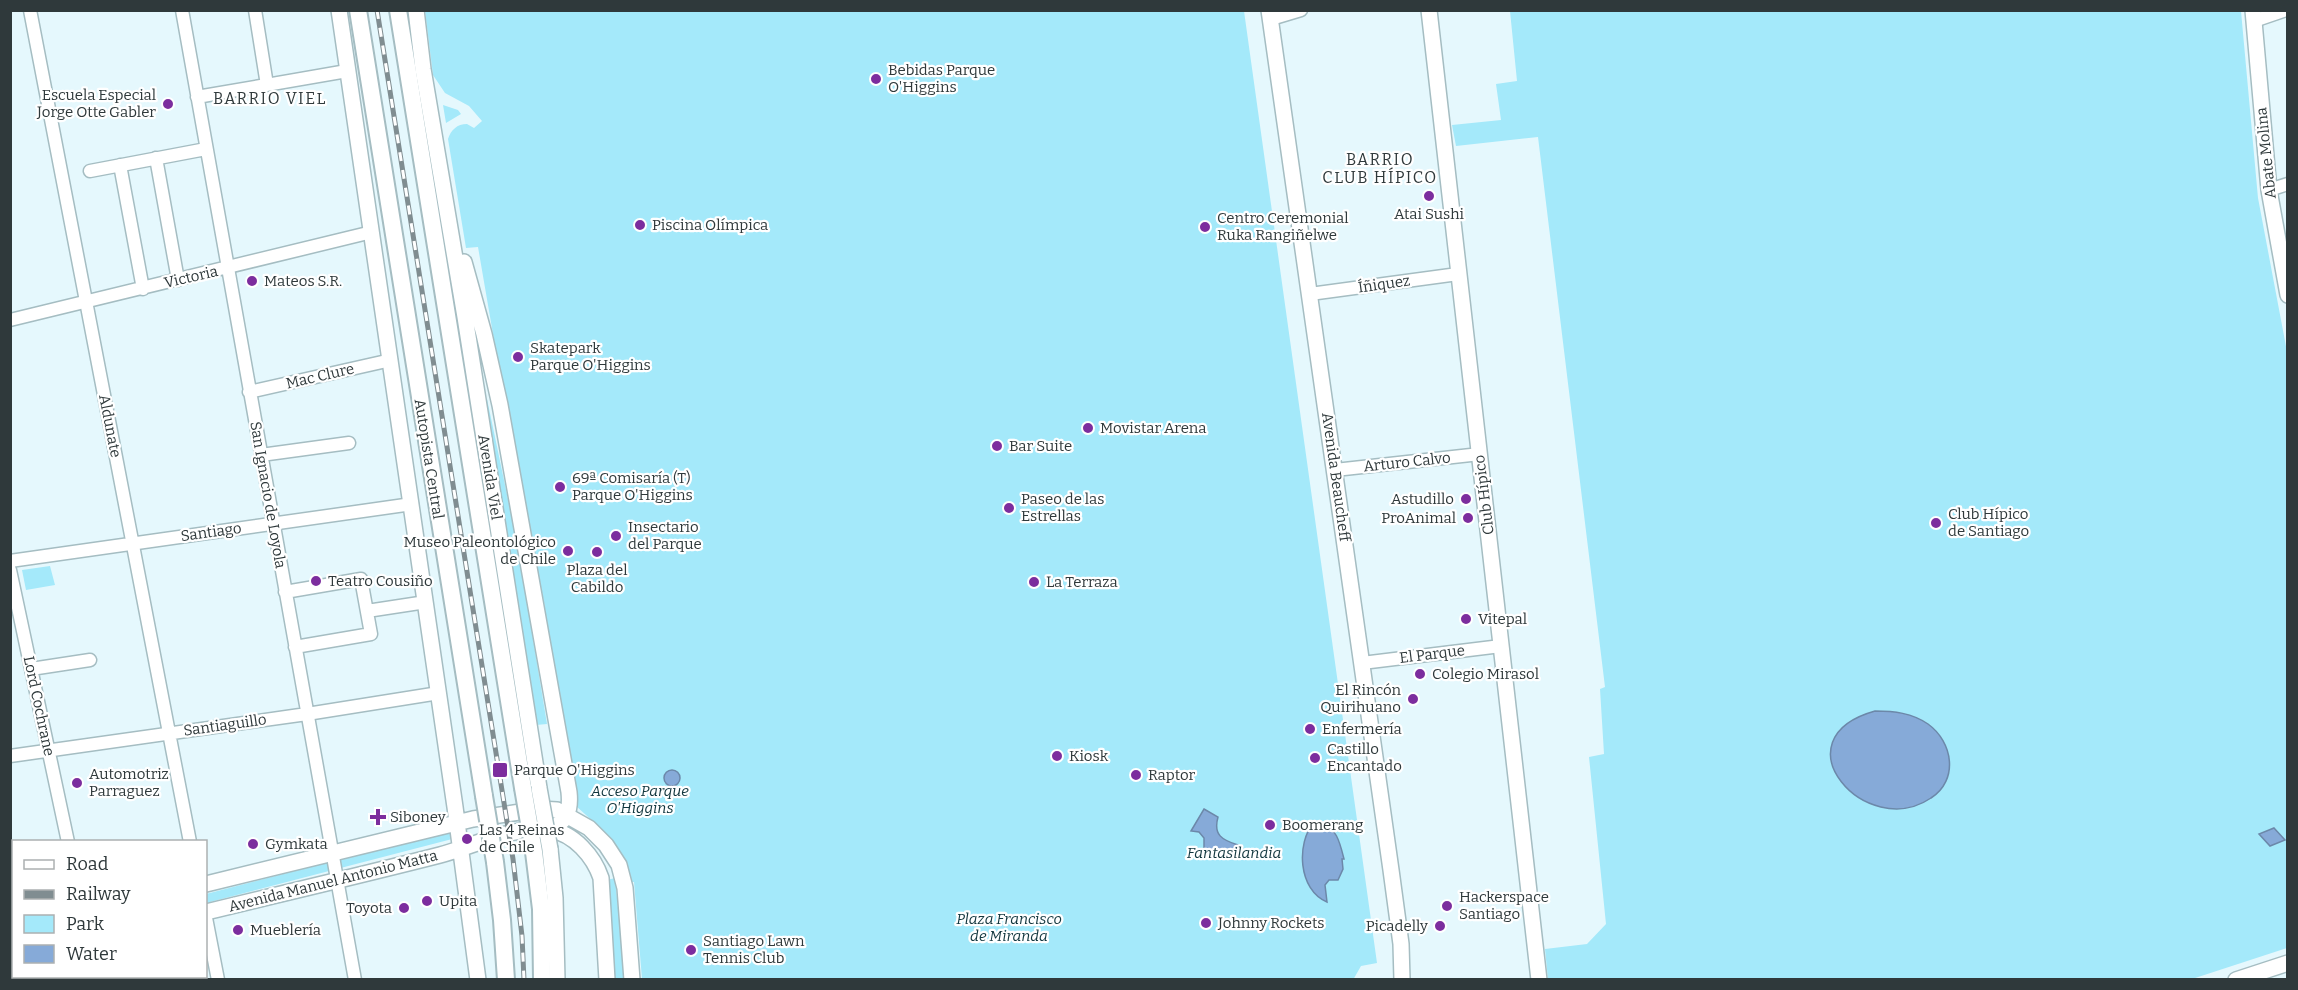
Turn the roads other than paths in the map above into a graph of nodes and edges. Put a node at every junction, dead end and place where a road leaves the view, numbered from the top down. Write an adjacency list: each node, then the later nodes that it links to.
1 (30, 10): 30 (street, Aldunate)
2 (182, 10): 15 (street, San Ignacio de Loyola)
3 (255, 10): 14 (street)
4 (339, 10): 13 (main road)
5 (358, 10): 74 (highway, Autopista Central, bridge)
6 (398, 10): 56 (highway)
7 (416, 10): 22 (main road, Avenida Viel)
8 (1301, 10): 11 (street)
9 (1429, 10): 25 (main road, Club Hípico)
10 (2286, 10): 12 (street)
11 (1270, 15): 28 (main road, Avenida Beaucheff)
12 (2253, 16): 21 (main road, Abate Molina)
13 (347, 71): 14 (street); 23 (main road)
14 (267, 85): 15 (street)
15 (197, 97): 16 (street, San Ignacio de Loyola)
16 (206, 149): 17 (street); 24 (street, San Ignacio de Loyola)
17 (156, 158): 18 (street); 26 (street)
18 (120, 165): 19 (street); 27 (street)
19 (90, 171)
20 (2288, 184): 21 (street)
21 (2269, 190): 29 (main road, Abate Molina)
22 (447, 211): 56 (main road, Avenida Viel); 57 (main road)
23 (372, 232): 24 (street, Victoria); 32 (main road)
24 (227, 268): 26 (street, Victoria); 33 (street, San Ignacio de Loyola)
25 (1458, 274): 28 (street, Íñiquez); 35 (main road, Club Hípico)
26 (178, 280): 27 (street, Victoria)
27 (143, 288): 30 (street, Victoria)
28 (1310, 294): 37 (main road, Avenida Beaucheff)
29 (2288, 295)
30 (86, 302): 31 (street, Victoria); 40 (street, Aldunate)
31 (10, 320)
32 (391, 360): 33 (street, Mac Clure); 38 (main road)
33 (249, 392): 36 (street, San Ignacio de Loyola)
34 (349, 443): 36 (street)
35 (1480, 454): 37 (street, Arturo Calvo); 46 (main road, Club Hípico)
36 (261, 455): 39 (street, San Ignacio de Loyola)
37 (1335, 470): 49 (main road, Avenida Beaucheff)
38 (412, 504): 39 (street, Santiago); 44 (main road)
39 (273, 523): 40 (street, Santiago); 43 (street, San Ignacio de Loyola)
40 (133, 543): 41 (street, Santiago); 53 (street, Aldunate)
41 (10, 561)
42 (10, 570): 50 (street, Lord Cochrane)
43 (285, 592): 45 (street); 47 (street, San Ignacio de Loyola)
44 (426, 602): 45 (street); 51 (main road)
45 (367, 611): 47 (street)
46 (1502, 646): 49 (street, El Parque); 81 (main road, Club Hípico)
47 (295, 647): 52 (street, San Ignacio de Loyola)
48 (90, 660): 50 (street)
49 (1362, 663): 69 (main road, Avenida Beaucheff)
50 (31, 669): 54 (street, Lord Cochrane)
51 (439, 693): 52 (street, Santiaguillo); 58 (main road)
52 (307, 714): 53 (street, Santiaguillo); 64 (street, San Ignacio de Loyola)
53 (170, 733): 54 (street, Santiaguillo); 61 (street, Aldunate)
54 (49, 750): 55 (street, Santiaguillo); 60 (street, Lord Cochrane)
55 (10, 756)
56 (531, 788): 63 (highway, bridge)
57 (568, 815): 58 (main road, Avenida Manuel Antonio Matta); 59 (main road); 78 (main road)
58 (457, 822): 62 (main road); 64 (main road, Avenida Manuel Antonio Matta)
59 (548, 830): 62 (main road, Avenida Manuel Antonio Matta); 77 (main road)
60 (68, 840)
61 (190, 840)
62 (460, 849): 65 (main road, Avenida Manuel Antonio Matta); 73 (main road)
63 (542, 851): 75 (highway); 76 (main road)
64 (331, 853): 65 (street, San Ignacio de Loyola); 66 (main road, Avenida Manuel Antonio Matta)
65 (337, 879): 67 (main road, Avenida Manuel Antonio Matta); 72 (street, San Ignacio de Loyola)
66 (207, 884)
67 (207, 912)
68 (207, 923): 71 (street)
69 (1401, 944): 79 (main road, Avenida Beaucheff); 80 (main road, Avenida Beaucheff)
70 (2288, 963): 82 (main road)
71 (218, 980)
72 (355, 980)
73 (478, 980)
74 (506, 980)
75 (542, 980)
76 (557, 980)
77 (607, 980)
78 (632, 980)
79 (1402, 980)
80 (1410, 980)
81 (1539, 980)
82 (2236, 980)

